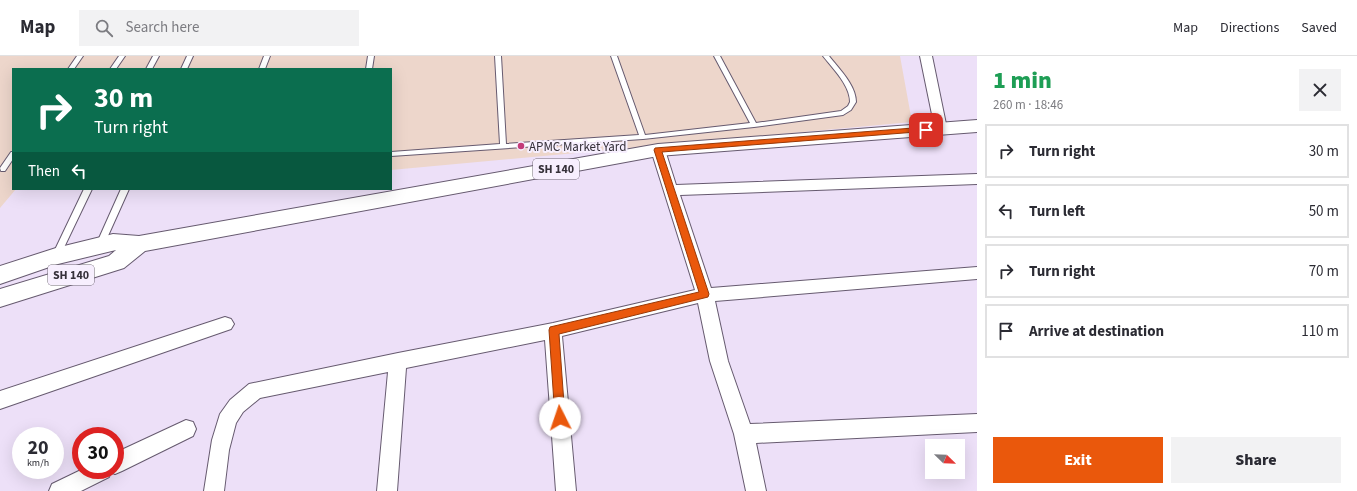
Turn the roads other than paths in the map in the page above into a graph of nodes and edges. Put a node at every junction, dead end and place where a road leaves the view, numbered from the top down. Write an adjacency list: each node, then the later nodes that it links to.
1 (80, 56): 12 (lane)
2 (122, 56): 13 (lane)
3 (156, 56): 14 (lane)
4 (190, 56): 15 (lane)
5 (267, 56): 16 (lane)
6 (371, 56): 17 (lane)
7 (498, 56): 22 (lane)
8 (614, 56): 21 (lane)
9 (718, 56): 18 (lane)
10 (826, 56): 18 (lane)
11 (926, 56): 20 (street)
12 (72, 68)
13 (114, 68)
14 (150, 68)
15 (184, 68)
16 (262, 68)
17 (369, 68)
18 (754, 125): 21 (lane)
19 (977, 126): 20 (main road, SH 140)
20 (941, 128): 23 (main road, SH 140)
21 (643, 137): 22 (lane)
22 (503, 146): 24 (lane)
23 (658, 150): 31 (street); 32 (main road, SH 140)
24 (392, 154)
25 (12, 155): 27 (lane)
26 (12, 168): 27 (lane)
27 (2, 169)
28 (977, 179): 31 (street)
29 (88, 190): 34 (lane)
30 (125, 190): 33 (lane)
31 (672, 190): 37 (street)
32 (139, 244): 33 (main road, SH 140); 38 (main road, SH 140)
33 (100, 245): 34 (main road, SH 140)
34 (56, 256): 36 (main road, SH 140)
35 (977, 273): 37 (street)
36 (0, 275)
37 (704, 294): 40 (street); 45 (street)
38 (0, 298)
39 (225, 324): 42 (street)
40 (554, 330): 41 (street); 51 (street)
41 (398, 361): 49 (street); 50 (street)
42 (0, 400)
43 (977, 423): 45 (street)
44 (186, 429): 46 (street)
45 (744, 434): 52 (street)
46 (124, 460)
47 (84, 479): 48 (street)
48 (59, 491)
49 (214, 491)
50 (387, 491)
51 (566, 491)
52 (756, 491)

